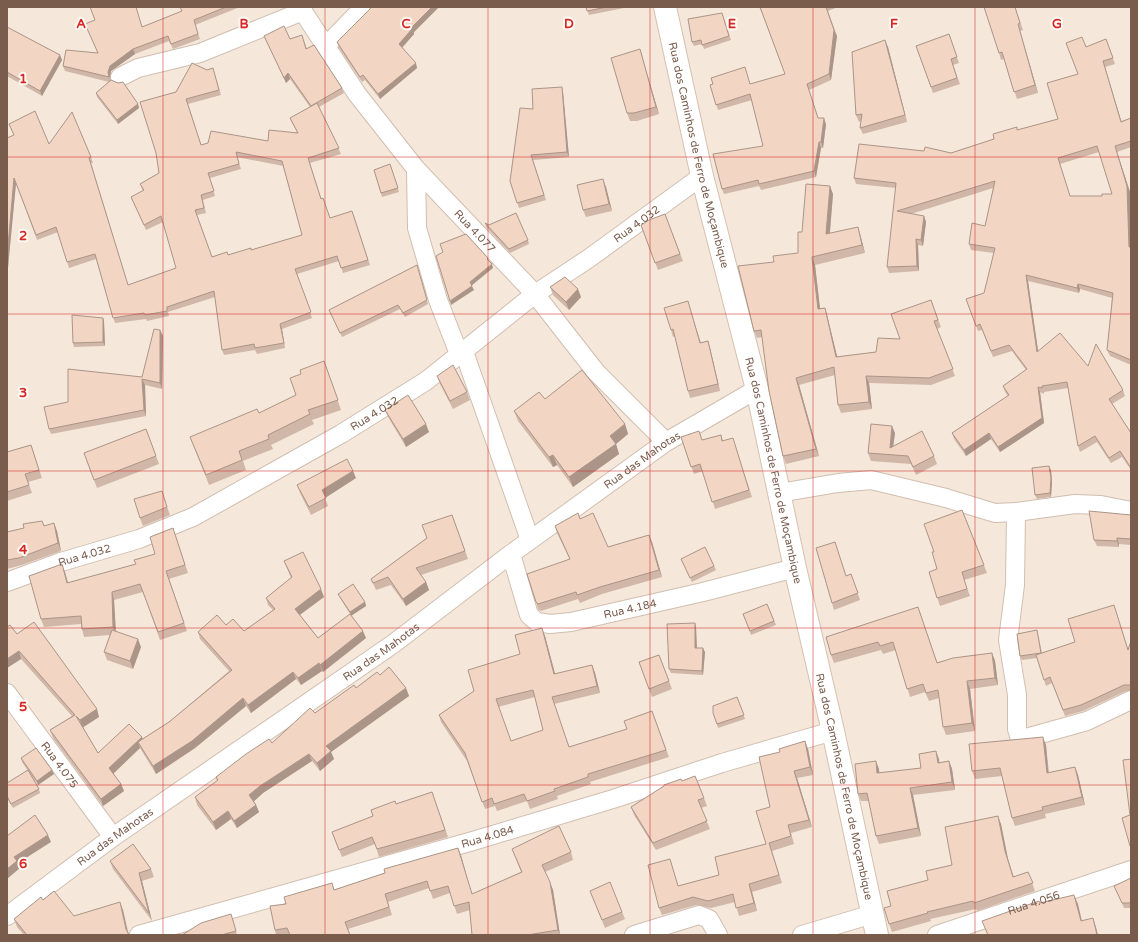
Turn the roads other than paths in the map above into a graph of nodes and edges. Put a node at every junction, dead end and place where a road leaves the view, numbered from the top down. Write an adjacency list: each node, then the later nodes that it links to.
1 (364, 7): 4 (street)
2 (665, 7): 7 (street, Rua dos Caminhos de Ferro de Moçambique)
3 (301, 9): 4 (street, Rua 4.077); 5 (street)
4 (326, 46): 6 (street, Rua 4.077)
5 (120, 77)
6 (416, 169): 8 (street, Rua 4.077); 9 (street)
7 (702, 176): 8 (street, Rua 4.032); 10 (street, Rua dos Caminhos de Ferro de Moçambique)
8 (535, 294): 9 (street, Rua 4.032); 11 (street, Rua 4.077)
9 (461, 352): 15 (street); 18 (street, Rua 4.032)
10 (757, 389): 11 (street, Rua das Mahotas); 12 (street, Rua dos Caminhos de Ferro de Moçambique)
11 (666, 442): 15 (street, Rua das Mahotas)
12 (779, 493): 14 (street); 17 (street, Rua dos Caminhos de Ferro de Moçambique)
13 (1131, 511): 14 (street)
14 (1016, 512): 20 (street)
15 (530, 540): 16 (street, Rua das Mahotas)
16 (511, 554): 17 (street, Rua 4.184); 22 (street, Rua das Mahotas)
17 (795, 568): 21 (street, Rua dos Caminhos de Ferro de Moçambique)
18 (7, 582)
19 (7, 693): 22 (street, Rua 4.075)
20 (1131, 700)
21 (833, 731): 25 (street, Rua dos Caminhos de Ferro de Moçambique); 26 (street, Rua 4.084)
22 (113, 837): 24 (street, Rua das Mahotas)
23 (1131, 870): 30 (street, Rua 4.056)
24 (7, 916)
25 (875, 925): 29 (street)
26 (140, 935)
27 (634, 935): 28 (street)
28 (718, 935)
29 (802, 935)
30 (937, 935)

